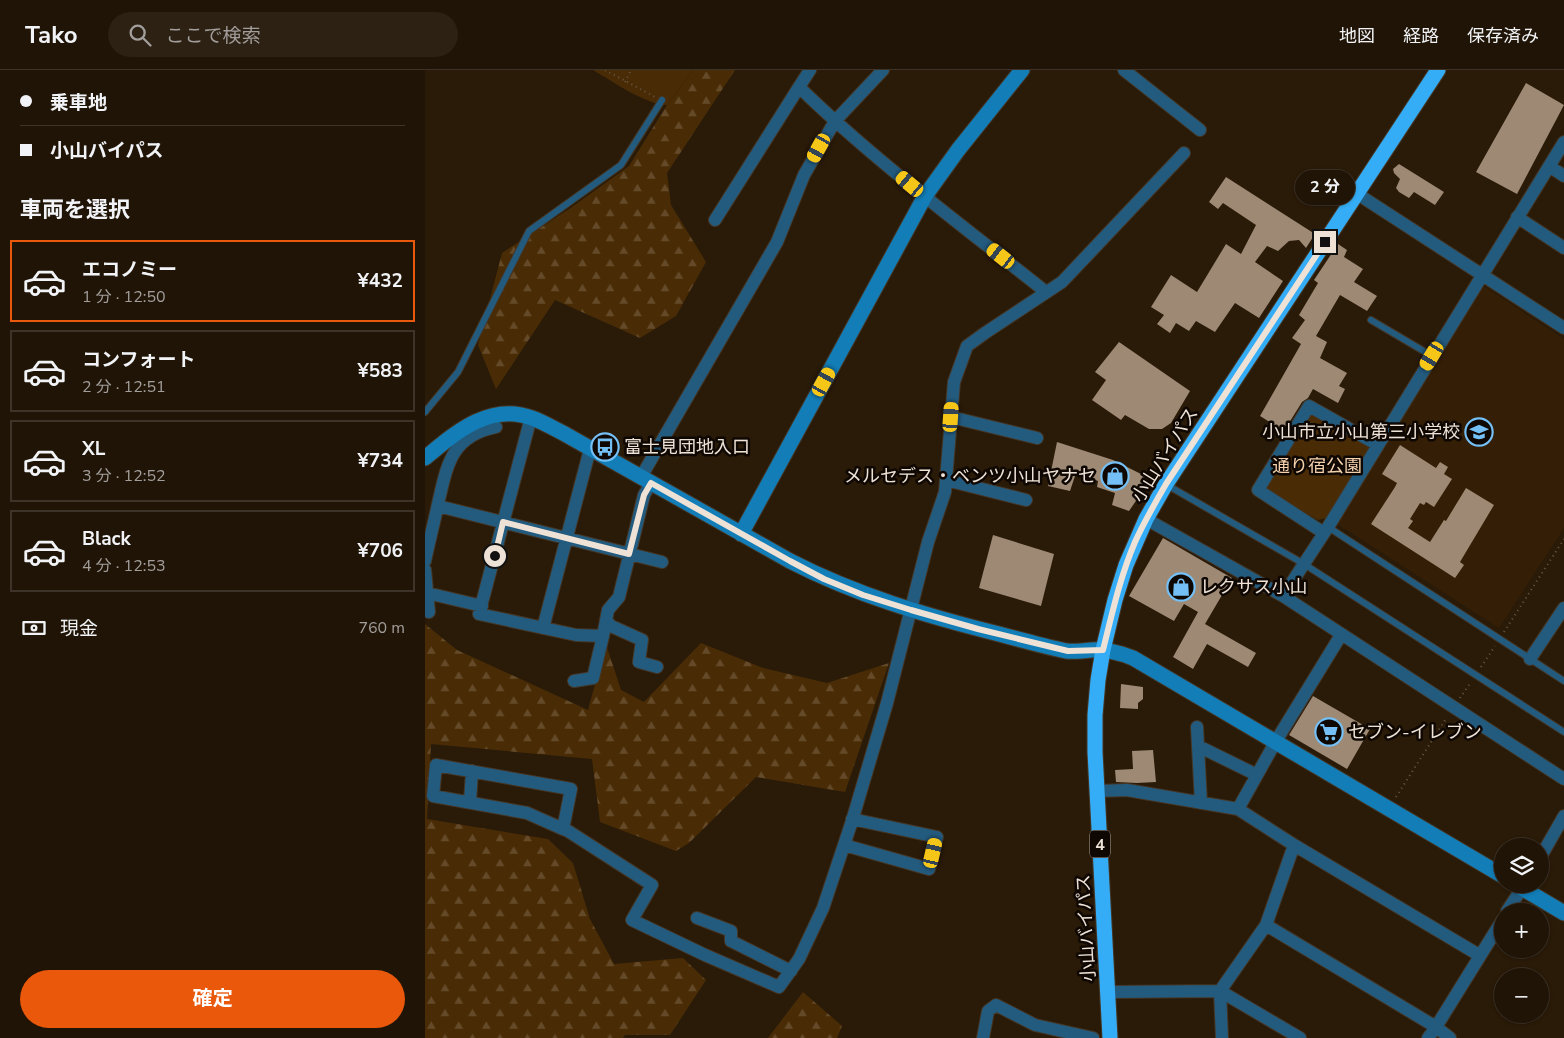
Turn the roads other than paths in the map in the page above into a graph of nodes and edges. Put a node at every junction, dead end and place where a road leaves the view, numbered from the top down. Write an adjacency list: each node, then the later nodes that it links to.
1 (810, 70): 6 (street)
2 (883, 70): 8 (street)
3 (1022, 70): 15 (street)
4 (1123, 70): 9 (street)
5 (1438, 70): 14 (highway, 小山バイパス / 4)
6 (799, 87): 8 (street); 17 (street)
7 (662, 100): 24 (lane)
8 (835, 121): 15 (street); 32 (street)
9 (1200, 130)
10 (1564, 142): 12 (street)
11 (1184, 153): 20 (street)
12 (1549, 166): 13 (street); 16 (street)
13 (1564, 176)
14 (1356, 193): 19 (street); 34 (highway, 小山バイパス / 4)
15 (925, 196): 20 (street); 40 (street)
16 (1517, 217): 18 (street); 19 (street)
17 (715, 220)
18 (1564, 248)
19 (1481, 276): 22 (street); 23 (street)
20 (1047, 292): 26 (street)
21 (1371, 320): 23 (lane)
22 (1564, 328)
23 (1432, 356): 29 (street)
24 (425, 412)
25 (531, 417): 27 (street); 30 (street); 38 (street)
26 (951, 417): 28 (street); 33 (street)
27 (496, 421): 31 (street); 36 (street)
28 (1037, 438)
29 (1378, 445): 39 (street); 39 (street)
30 (590, 449): 32 (street); 41 (street)
31 (425, 458)
32 (646, 480): 40 (street); 42 (street)
33 (946, 480): 35 (street); 51 (street)
34 (1166, 484): 37 (highway, 小山バイパス / 4); 45 (lane)
35 (1026, 500)
36 (438, 506): 38 (street); 43 (street)
37 (1146, 519): 48 (street); 57 (highway, 小山バイパス / 4)
38 (503, 522): 41 (street); 49 (street)
39 (1326, 530): 45 (street); 58 (lane)
40 (741, 534): 51 (street)
41 (567, 538): 42 (street); 54 (street)
42 (629, 554): 44 (street); 53 (street)
43 (425, 561)
44 (662, 562)
45 (1305, 564): 48 (street); 63 (lane)
46 (425, 570): 47 (street)
47 (427, 593): 49 (street); 52 (street)
48 (1283, 596): 55 (street)
49 (481, 606): 54 (street)
50 (1564, 608): 58 (street)
51 (911, 610): 57 (street); 74 (street)
52 (429, 612)
53 (606, 620): 56 (street); 59 (street)
54 (543, 628): 56 (street)
55 (1341, 635): 64 (street); 68 (street)
56 (603, 636): 60 (street)
57 (1103, 650): 64 (street); 69 (highway, 小山バイパス / 4)
58 (1529, 659): 61 (lane)
59 (657, 667)
60 (574, 681)
61 (1564, 682)
62 (1197, 727): 65 (street)
63 (1564, 732)
64 (1276, 741): 67 (street); 79 (street)
65 (1198, 746): 67 (street); 71 (street)
66 (472, 772): 70 (street); 70 (street); 75 (street)
67 (1257, 775): 72 (street)
68 (1564, 779)
69 (1097, 791): 71 (street); 88 (highway, 小山バイパス / 4)
70 (470, 802): 75 (street)
71 (1201, 803): 72 (street)
72 (1238, 809): 78 (street)
73 (1564, 816): 76 (street)
74 (852, 818): 77 (street); 77 (street)
75 (563, 829): 86 (street)
76 (1549, 842)
77 (844, 845): 86 (street)
78 (1294, 845): 83 (street); 85 (street)
79 (1494, 871)
80 (1533, 893): 81 (street)
81 (1564, 913)
82 (697, 918): 86 (street)
83 (1266, 925): 87 (street); 89 (street)
84 (1494, 932): 85 (street)
85 (1479, 955): 89 (street)
86 (791, 971)
87 (1220, 990): 88 (street); 93 (street); 94 (street)
88 (1108, 992): 92 (highway, 小山バイパス / 4)
89 (1436, 1027): 95 (street); 96 (street)
90 (983, 1038): 91 (street)
91 (1093, 1038)
92 (1110, 1038)
93 (1222, 1038)
94 (1300, 1038)
95 (1428, 1038)
96 (1451, 1038)

